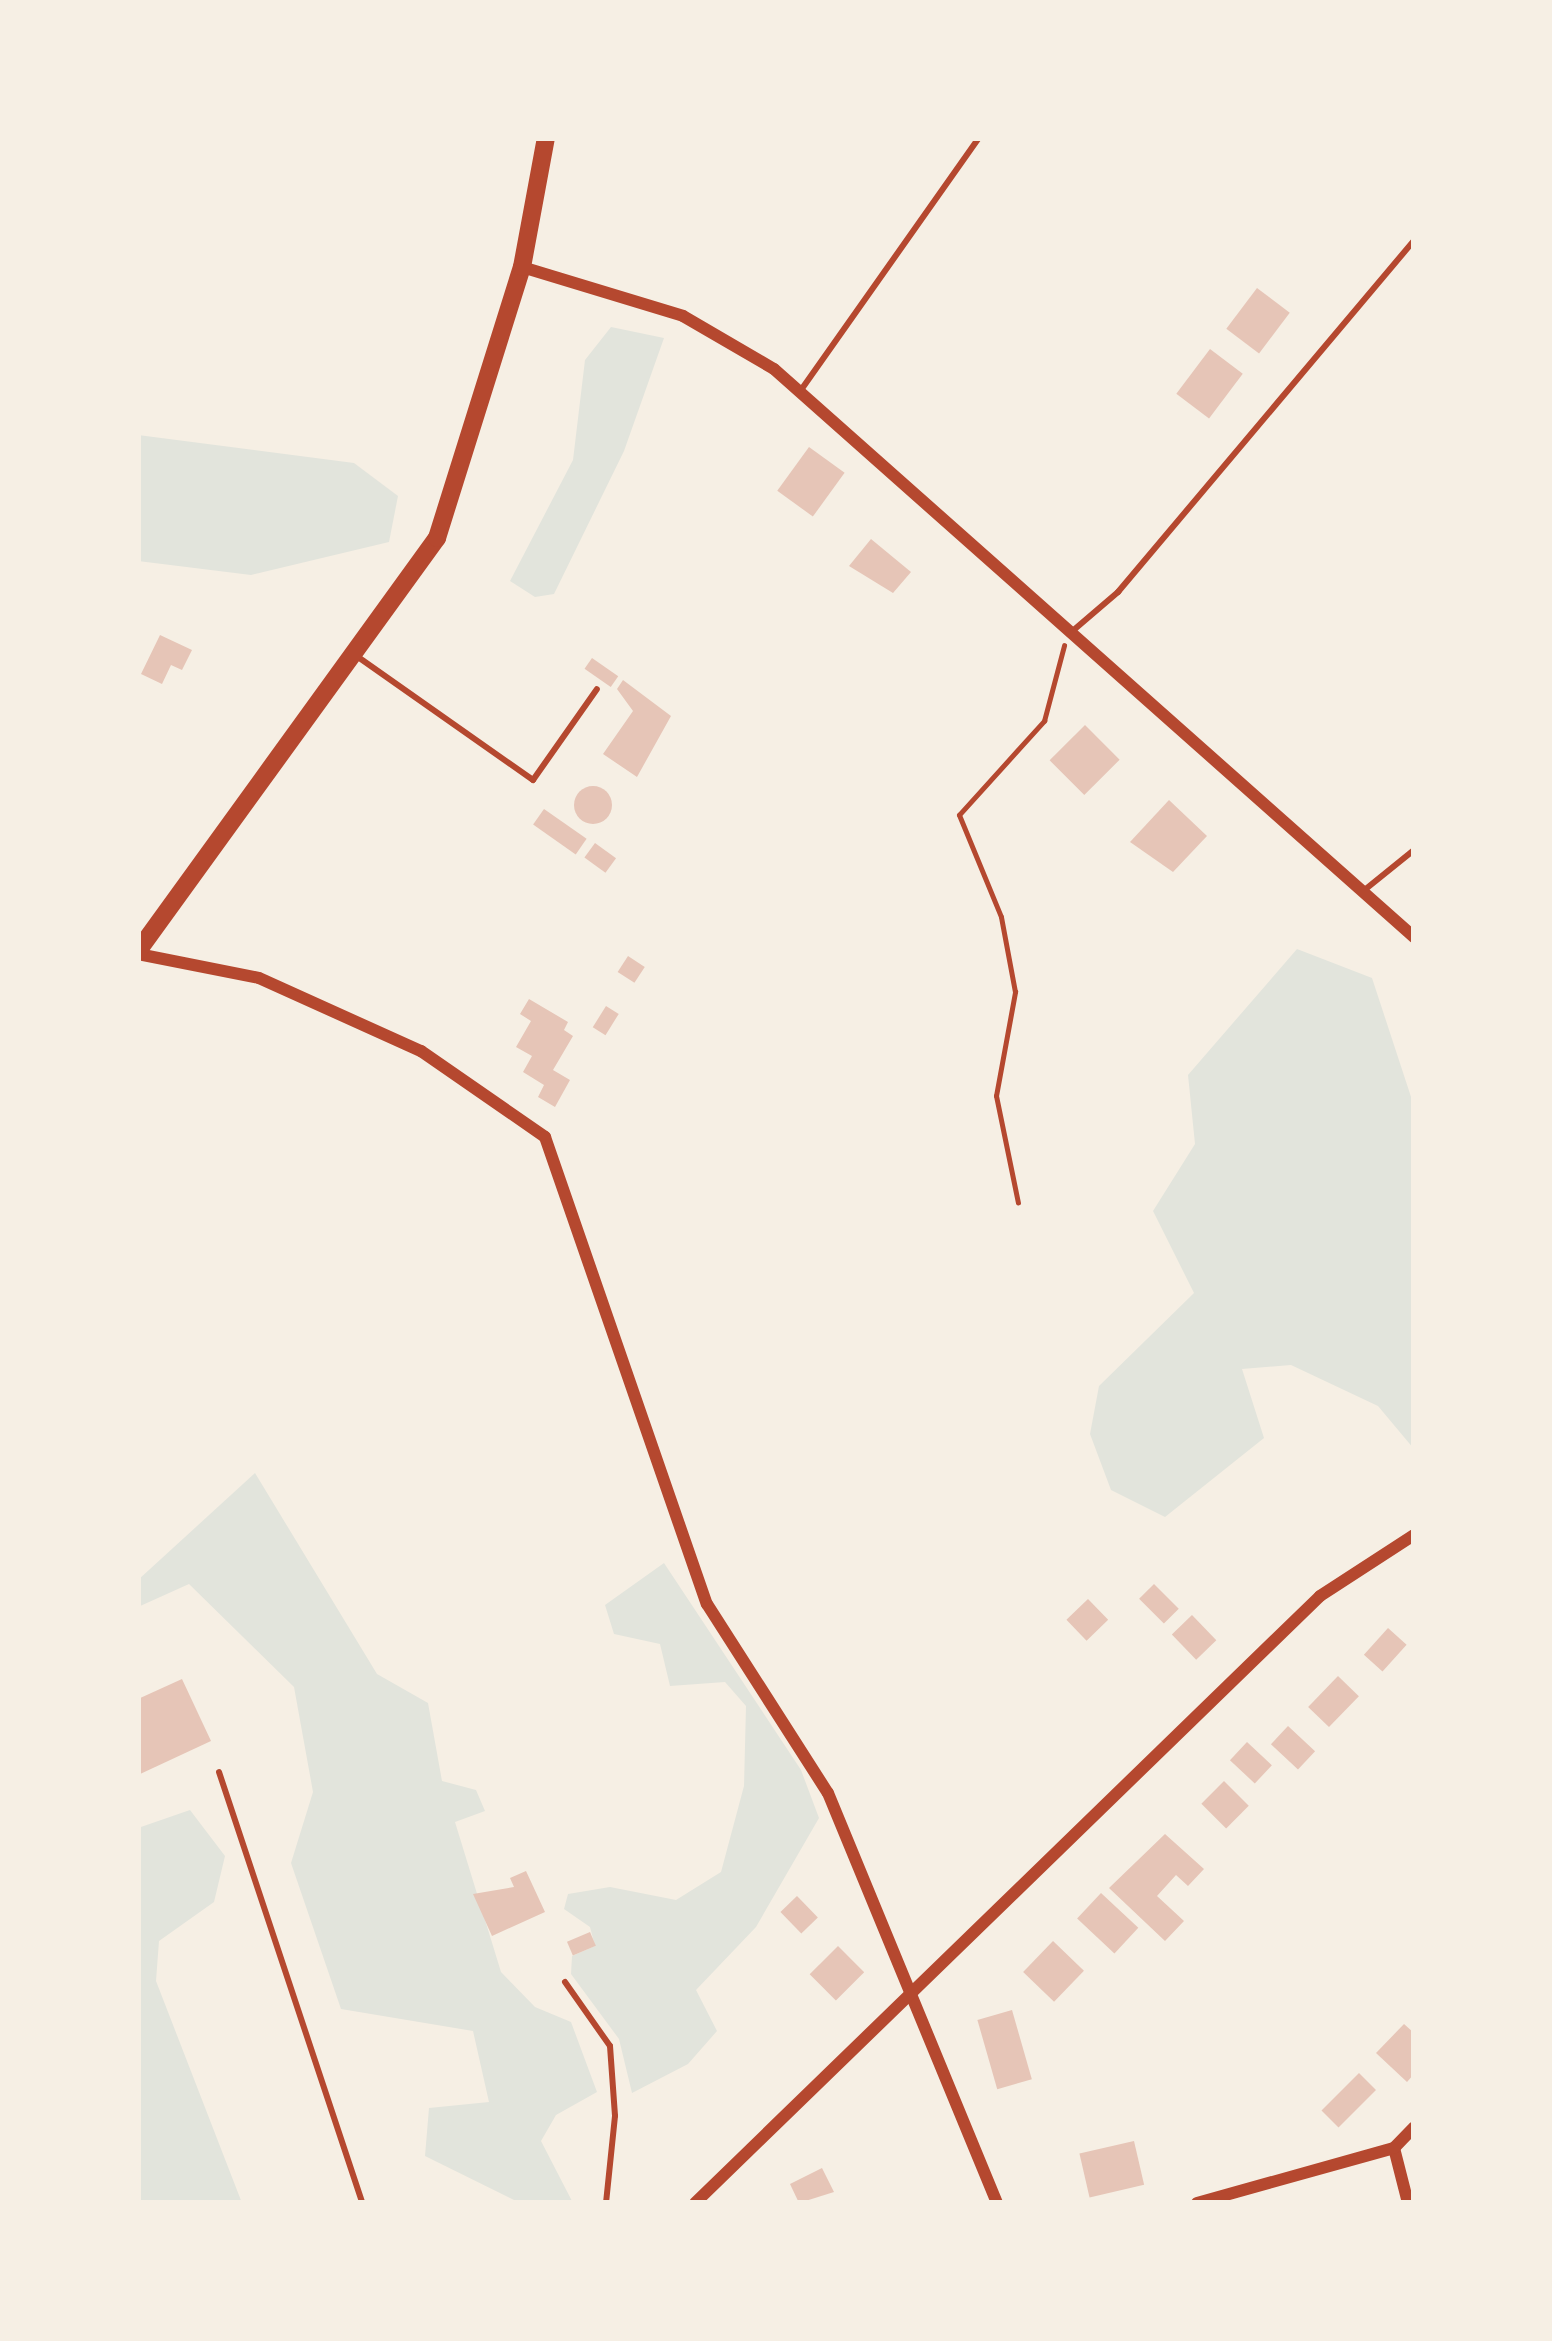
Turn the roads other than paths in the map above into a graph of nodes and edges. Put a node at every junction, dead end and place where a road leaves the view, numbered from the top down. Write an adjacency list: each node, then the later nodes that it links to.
1 (546, 138): 4 (main road)
2 (979, 138): 5 (lane)
3 (1414, 240): 6 (lane)
4 (522, 267): 5 (street); 7 (main road)
5 (799, 393): 6 (street)
6 (1067, 635): 10 (street)
7 (357, 656): 8 (lane); 12 (main road)
8 (597, 689)
9 (1414, 850): 10 (lane)
10 (1362, 892): 11 (street)
11 (1414, 937)
12 (138, 952): 16 (street)
13 (1414, 1535): 16 (street)
14 (219, 1772): 19 (lane)
15 (565, 1982): 20 (lane)
16 (916, 1997): 21 (street); 22 (street)
17 (1414, 2127): 18 (street)
18 (1394, 2147): 23 (street); 24 (street)
19 (362, 2203)
20 (606, 2203)
21 (695, 2203)
22 (997, 2203)
23 (1197, 2203)
24 (1408, 2203)

